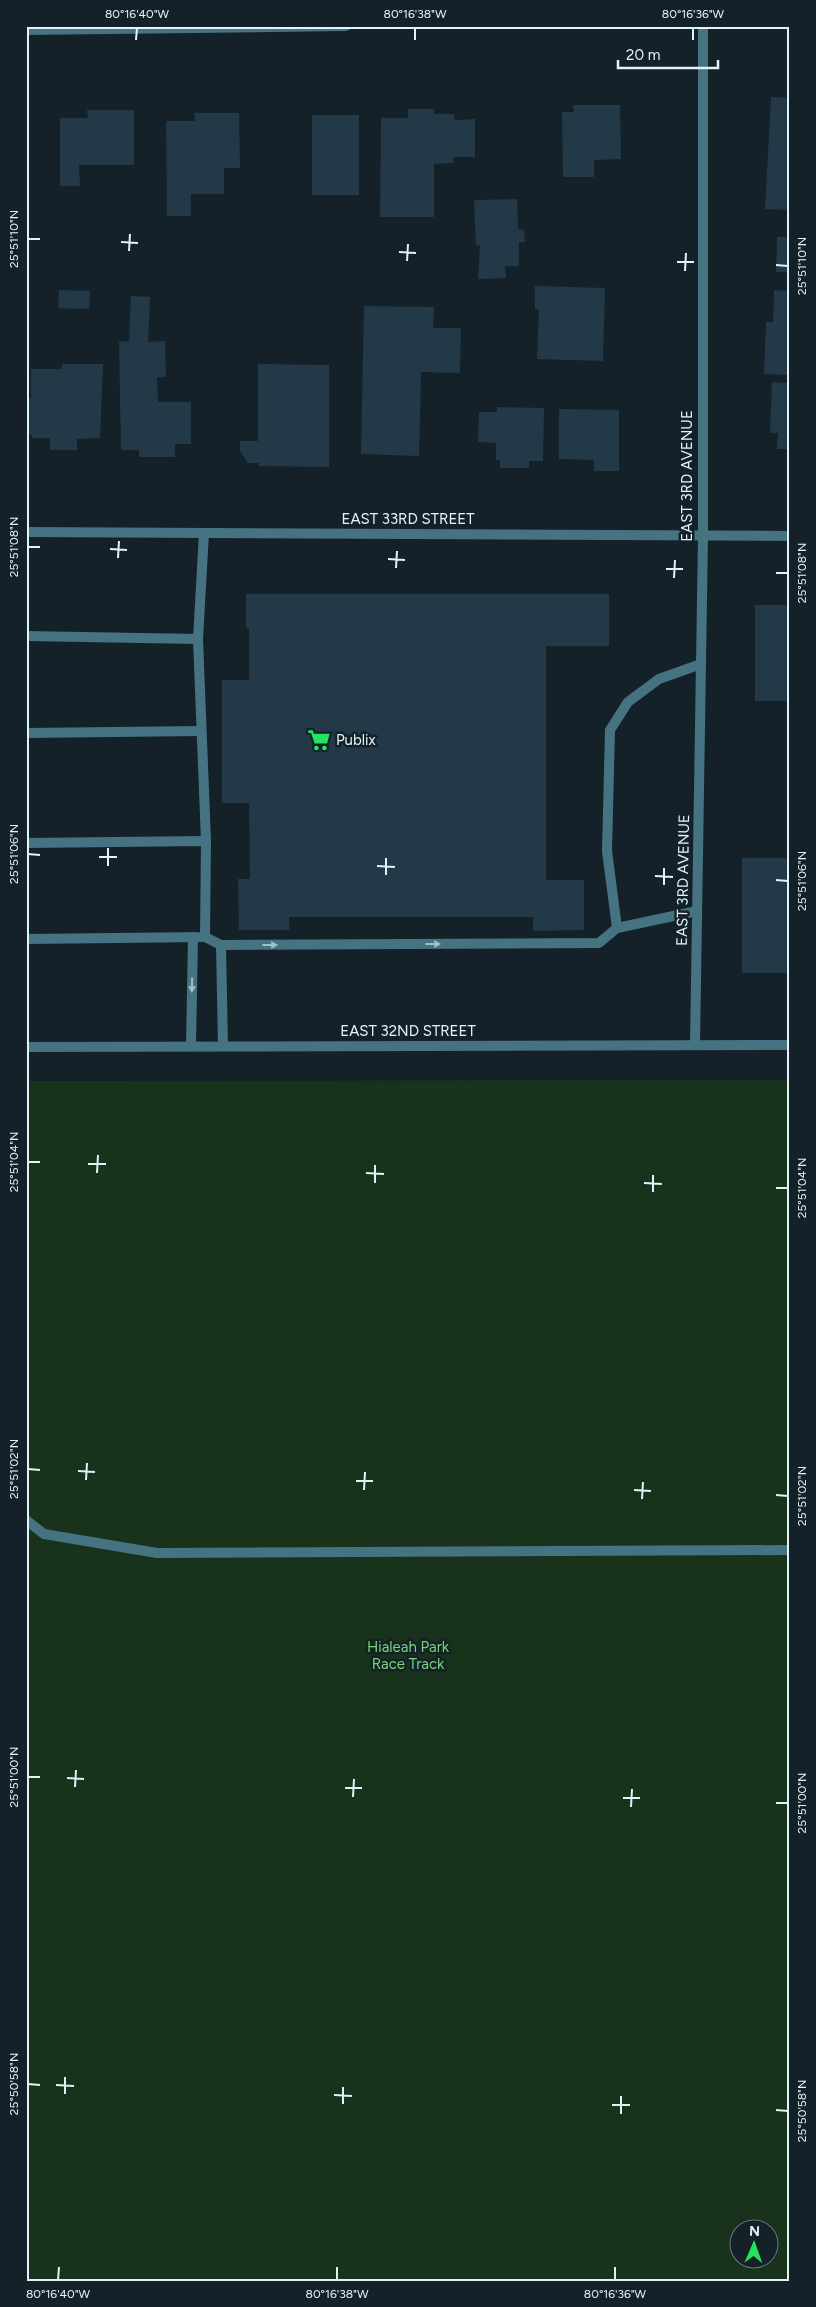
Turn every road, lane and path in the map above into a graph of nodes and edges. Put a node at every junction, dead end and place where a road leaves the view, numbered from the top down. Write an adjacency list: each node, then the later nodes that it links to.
1 (346, 26): 3 (street)
2 (702, 26): 6 (street, EAST 3RD AVENUE)
3 (26, 30)
4 (26, 532): 5 (street, EAST 33RD STREET)
5 (204, 533): 6 (street, EAST 33RD STREET); 9 (street)
6 (703, 536): 7 (street, EAST 33RD STREET); 10 (street, EAST 3RD AVENUE)
7 (790, 536)
8 (26, 636): 9 (street)
9 (198, 639): 11 (street)
10 (701, 664): 15 (street, EAST 3RD AVENUE); 16 (street)
11 (201, 731): 12 (street); 13 (street)
12 (26, 733)
13 (206, 841): 14 (street); 17 (street)
14 (26, 843)
15 (697, 910): 16 (street); 21 (street, EAST 3RD AVENUE)
16 (617, 928): 20 (street, one-way to 16)
17 (205, 936): 18 (street); 20 (street)
18 (193, 937): 19 (street); 23 (street, one-way to 23)
19 (26, 939)
20 (222, 945): 24 (street)
21 (695, 1045): 22 (street, EAST 32ND STREET); 24 (street, EAST 32ND STREET)
22 (790, 1045)
23 (191, 1046): 24 (street, EAST 32ND STREET); 25 (street, EAST 32ND STREET)
24 (223, 1046)
25 (26, 1047)
26 (26, 1520): 27 (street)
27 (790, 1550)

